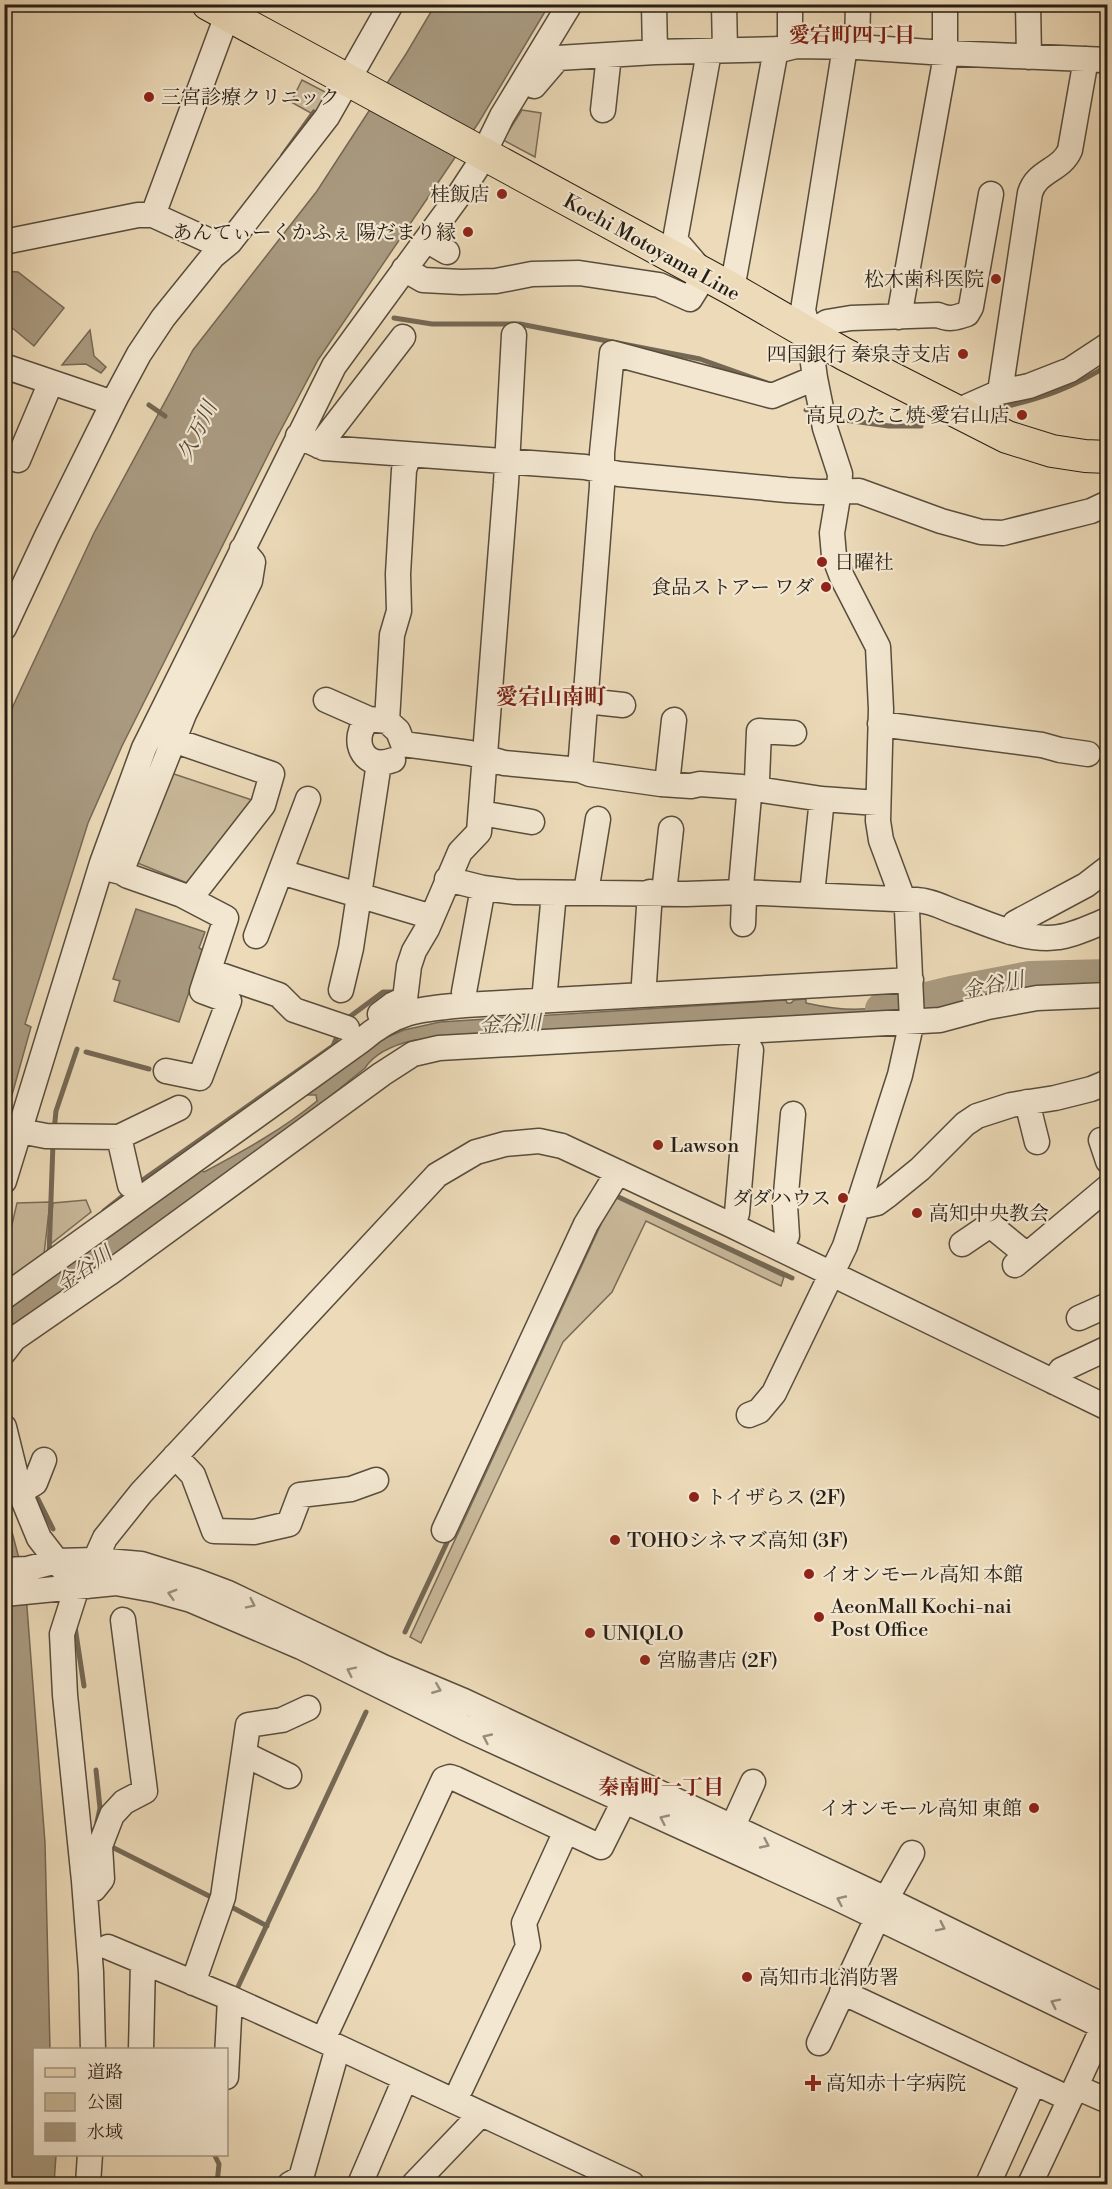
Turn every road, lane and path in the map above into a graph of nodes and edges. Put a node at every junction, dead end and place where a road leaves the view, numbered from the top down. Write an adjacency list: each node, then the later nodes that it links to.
1 (391, 4): 20 (street)
2 (570, 4): 11 (street)
3 (584, 4): 11 (street)
4 (654, 4): 15 (street)
5 (724, 4): 14 (street)
6 (790, 4): 13 (street)
7 (858, 4): 12 (street)
8 (945, 4): 16 (street)
9 (1028, 4): 18 (street)
10 (223, 8): 20 (main road, Kochi Motoyama Line); 25 (street)
11 (554, 32): 22 (street)
12 (851, 47): 13 (street); 16 (street); 34 (street)
13 (783, 48): 14 (street); 31 (street)
14 (717, 51): 15 (street); 31 (street)
15 (655, 52): 17 (street)
16 (945, 53): 18 (street); 32 (street)
17 (609, 55): 21 (street); 22 (street)
18 (1029, 57): 19 (street)
19 (1096, 60): 42 (street)
20 (358, 85): 23 (main road, Kochi Motoyama Line); 28 (street)
21 (603, 110)
22 (502, 116): 23 (street)
23 (477, 151): 26 (street); 31 (main road, Kochi Motoyama Line)
24 (991, 194): 32 (street)
25 (153, 214): 27 (street); 28 (street)
26 (426, 240): 29 (street); 30 (street)
27 (4, 242)
28 (223, 247): 43 (street)
29 (447, 252)
30 (404, 269): 31 (street); 33 (street)
31 (718, 282): 34 (main road, Kochi Motoyama Line)
32 (899, 317): 34 (street)
33 (358, 333): 38 (street); 45 (street)
34 (809, 334): 40 (street); 44 (main road, Kochi Motoyama Line)
35 (514, 335): 50 (street)
36 (403, 337): 38 (street)
37 (1096, 350): 42 (street)
38 (388, 357): 46 (street)
39 (4, 366): 41 (street)
40 (815, 378): 51 (street); 52 (street)
41 (51, 382): 43 (street); 49 (street)
42 (1000, 392): 44 (street)
43 (113, 403): 55 (street)
44 (957, 411): 48 (main road, Kochi Motoyama Line)
45 (298, 436): 46 (street); 54 (street)
46 (320, 446): 47 (street)
47 (409, 455): 50 (street); 59 (street)
48 (1107, 456)
49 (18, 460)
50 (506, 462): 51 (street); 66 (street)
51 (602, 471): 52 (street); 57 (street)
52 (839, 491): 53 (street); 61 (street)
53 (1107, 503)
54 (242, 549): 63 (street); 78 (street)
55 (4, 628)
56 (326, 700): 59 (street)
57 (586, 700): 58 (street); 68 (street)
58 (623, 705)
59 (378, 720): 64 (street); 67 (street)
60 (674, 720): 69 (street)
61 (880, 724): 65 (street); 73 (street)
62 (794, 733): 70 (street)
63 (173, 740): 78 (street); 83 (street)
64 (403, 744): 66 (street); 67 (street)
65 (1088, 754)
66 (486, 758): 68 (street); 74 (street)
67 (379, 763): 89 (street)
68 (580, 770): 69 (street)
69 (667, 784): 70 (street)
70 (753, 789): 72 (street); 85 (street)
71 (308, 799): 80 (street)
72 (822, 799): 73 (street); 88 (street)
73 (877, 803): 90 (street)
74 (481, 813): 76 (street); 81 (street)
75 (598, 819): 84 (street)
76 (532, 822)
77 (671, 829): 87 (street)
78 (111, 869): 96 (street); 111 (street)
79 (1106, 870): 94 (street)
80 (281, 872): 89 (street); 95 (street)
81 (447, 879): 82 (street); 91 (street)
82 (483, 888): 86 (street); 101 (street)
83 (196, 891)
84 (586, 892): 86 (street); 87 (street)
85 (742, 892): 87 (street); 88 (street); 93 (street)
86 (554, 893): 100 (street)
87 (657, 893): 97 (street)
88 (812, 894): 90 (street)
89 (359, 896): 91 (street); 99 (street)
90 (904, 899): 94 (street); 98 (street)
91 (432, 917): 104 (street)
92 (1107, 920): 94 (street)
93 (743, 924)
94 (1010, 932)
95 (256, 936)
96 (209, 971): 104 (street); 106 (street)
97 (644, 983)
98 (911, 983): 103 (street); 104 (street)
99 (341, 990)
100 (545, 990)
101 (464, 992)
102 (1107, 995): 103 (street)
103 (912, 1017): 118 (street); 127 (street)
104 (347, 1032): 123 (street)
105 (751, 1050): 119 (street)
106 (166, 1071)
107 (1107, 1082): 108 (street)
108 (1027, 1102): 113 (street); 118 (street)
109 (179, 1108): 112 (street)
110 (794, 1114): 120 (street)
111 (20, 1131): 112 (street); 115 (street)
112 (119, 1137): 116 (street)
113 (1037, 1142)
114 (618, 1172): 119 (street); 132 (street); 136 (street)
115 (4, 1181)
116 (130, 1185)
117 (1107, 1187): 121 (street)
118 (859, 1207): 122 (street)
119 (733, 1226): 122 (street)
120 (787, 1236)
121 (962, 1244)
122 (830, 1274): 128 (street); 130 (street)
123 (4, 1297)
124 (1107, 1305): 125 (street)
125 (1079, 1318)
126 (1107, 1348): 128 (street)
127 (4, 1352)
128 (1054, 1382): 129 (street)
129 (1107, 1408)
130 (749, 1416)
131 (4, 1427): 135 (street)
132 (175, 1456): 134 (street); 137 (street)
133 (44, 1460): 135 (street)
134 (376, 1479)
135 (20, 1492): 138 (street)
136 (444, 1530)
137 (95, 1560): 138 (street); 140 (street); 148 (street, one-way to 148)
138 (57, 1561): 139 (street); 140 (street)
139 (16, 1569)
140 (82, 1587): 141 (street); 147 (street, one-way to 140); 151 (street)
141 (16, 1593)
142 (123, 1620): 151 (street)
143 (308, 1708): 144 (street)
144 (244, 1754): 145 (street); 156 (street)
145 (289, 1776)
146 (753, 1782): 148 (street)
147 (624, 1801): 149 (street); 152 (street, one-way to 147)
148 (732, 1828): 152 (street, one-way to 152)
149 (566, 1831): 160 (street); 167 (street)
150 (912, 1853): 152 (street)
151 (89, 1885): 153 (street); 155 (street)
152 (881, 1908): 157 (street); 159 (street)
153 (108, 1947): 154 (street); 155 (street)
154 (143, 1962): 156 (street); 163 (street)
155 (91, 1972): 162 (street)
156 (193, 1983): 158 (street)
157 (842, 1992): 161 (street); 166 (street)
158 (230, 1998): 160 (street); 164 (street)
159 (1106, 2021): 168 (street)
160 (334, 2037): 165 (street); 173 (street)
161 (819, 2043)
162 (93, 2048)
163 (141, 2048)
164 (227, 2048)
165 (405, 2079): 170 (street); 174 (street)
166 (1034, 2082): 168 (street); 177 (street)
167 (461, 2088)
168 (1073, 2093): 169 (street); 178 (street)
169 (1107, 2102)
170 (481, 2114): 175 (street); 176 (street)
171 (90, 2156): 172 (street)
172 (88, 2184)
173 (290, 2184)
174 (360, 2184)
175 (414, 2184)
176 (632, 2184)
177 (988, 2184)
178 (1030, 2184)

